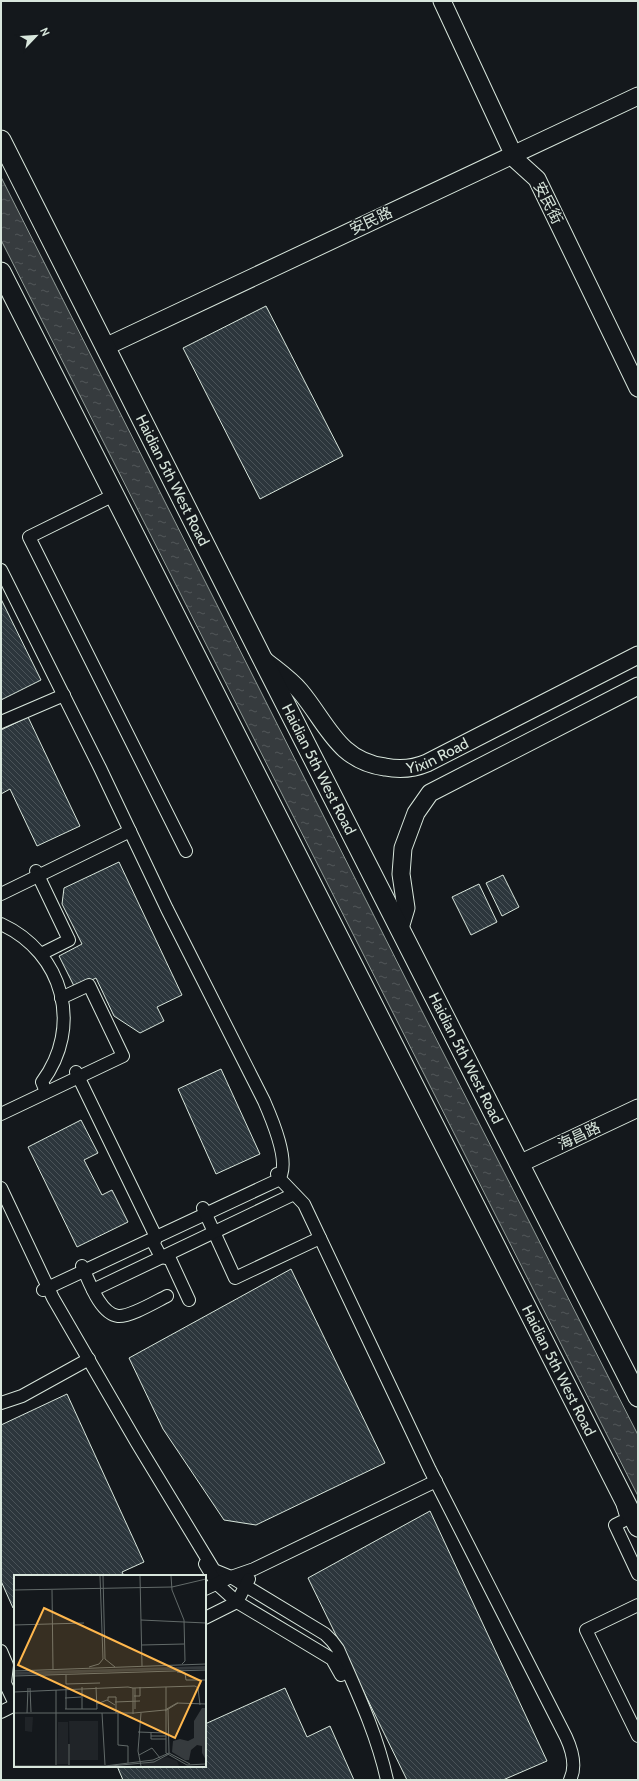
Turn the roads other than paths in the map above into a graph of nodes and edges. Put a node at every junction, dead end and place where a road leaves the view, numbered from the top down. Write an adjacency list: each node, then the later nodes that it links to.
1 (442, 1): 6 (street, 安民街)
2 (450, 1): 6 (street, 安民街)
3 (638, 96): 6 (street, 安民路)
4 (638, 103): 6 (street, 安民路)
5 (1, 140): 8 (main road, Haidian 5th West Road)
6 (518, 156): 8 (street, 安民路); 9 (street, 安民街); 10 (street, 安民街)
7 (1, 272): 11 (main road, Haidian 5th West Road)
8 (106, 350): 15 (main road, Haidian 5th West Road)
9 (638, 372)
10 (638, 388)
11 (114, 495): 21 (street); 54 (main road, Haidian 5th West Road)
12 (1, 570): 17 (street)
13 (1, 581): 17 (street)
14 (638, 655): 15 (street, Yixin Road)
15 (262, 658): 26 (main road, Haidian 5th West Road)
16 (638, 686): 26 (street, Yixin Road)
17 (60, 694): 18 (street); 19 (street); 20 (street)
18 (1, 718)
19 (1, 722)
20 (127, 830): 22 (street); 36 (street)
21 (186, 851)
22 (37, 873): 23 (street); 24 (street); 27 (street)
23 (1, 888)
24 (1, 894)
25 (1, 924): 27 (street)
26 (400, 928): 35 (main road, Haidian 5th West Road)
27 (41, 954): 28 (street)
28 (61, 998): 29 (street); 30 (street)
29 (80, 1073): 30 (street); 42 (street)
30 (45, 1090): 31 (street); 33 (street)
31 (1, 1108)
32 (638, 1108): 35 (street, 海昌路)
33 (1, 1114)
34 (638, 1120): 35 (street, 海昌路)
35 (522, 1169): 51 (main road, Haidian 5th West Road)
36 (276, 1177): 38 (street); 40 (street)
37 (1, 1188): 46 (street)
38 (292, 1195): 41 (street); 43 (street)
39 (1, 1201): 46 (street)
40 (204, 1211): 41 (street); 42 (street)
41 (214, 1232): 43 (street); 44 (street)
42 (157, 1233): 44 (street); 45 (street)
43 (318, 1239): 53 (street)
44 (161, 1257): 47 (street); 49 (street)
45 (83, 1268): 46 (street); 47 (street)
46 (44, 1286): 50 (street)
47 (93, 1290): 48 (street)
48 (167, 1296)
49 (189, 1300)
50 (86, 1360): 52 (street); 58 (street); 59 (street)
51 (638, 1397)
52 (1, 1403)
53 (434, 1482): 56 (street); 73 (street); 74 (street)
54 (616, 1486): 55 (main road, Haidian 5th West Road); 57 (street)
55 (638, 1527)
56 (254, 1569): 58 (street); 60 (street)
57 (638, 1574)
58 (231, 1577): 59 (street); 60 (street)
59 (217, 1584): 61 (street); 62 (street)
60 (245, 1586): 62 (street); 72 (street)
61 (206, 1589)
62 (237, 1602): 64 (street); 71 (street)
63 (638, 1605): 70 (street)
64 (206, 1618)
65 (1, 1651): 66 (street)
66 (7, 1682): 67 (street)
67 (14, 1701)
68 (14, 1705): 69 (street)
69 (1, 1712)
70 (638, 1736)
71 (380, 1780)
72 (387, 1780)
73 (563, 1780)
74 (570, 1780)

